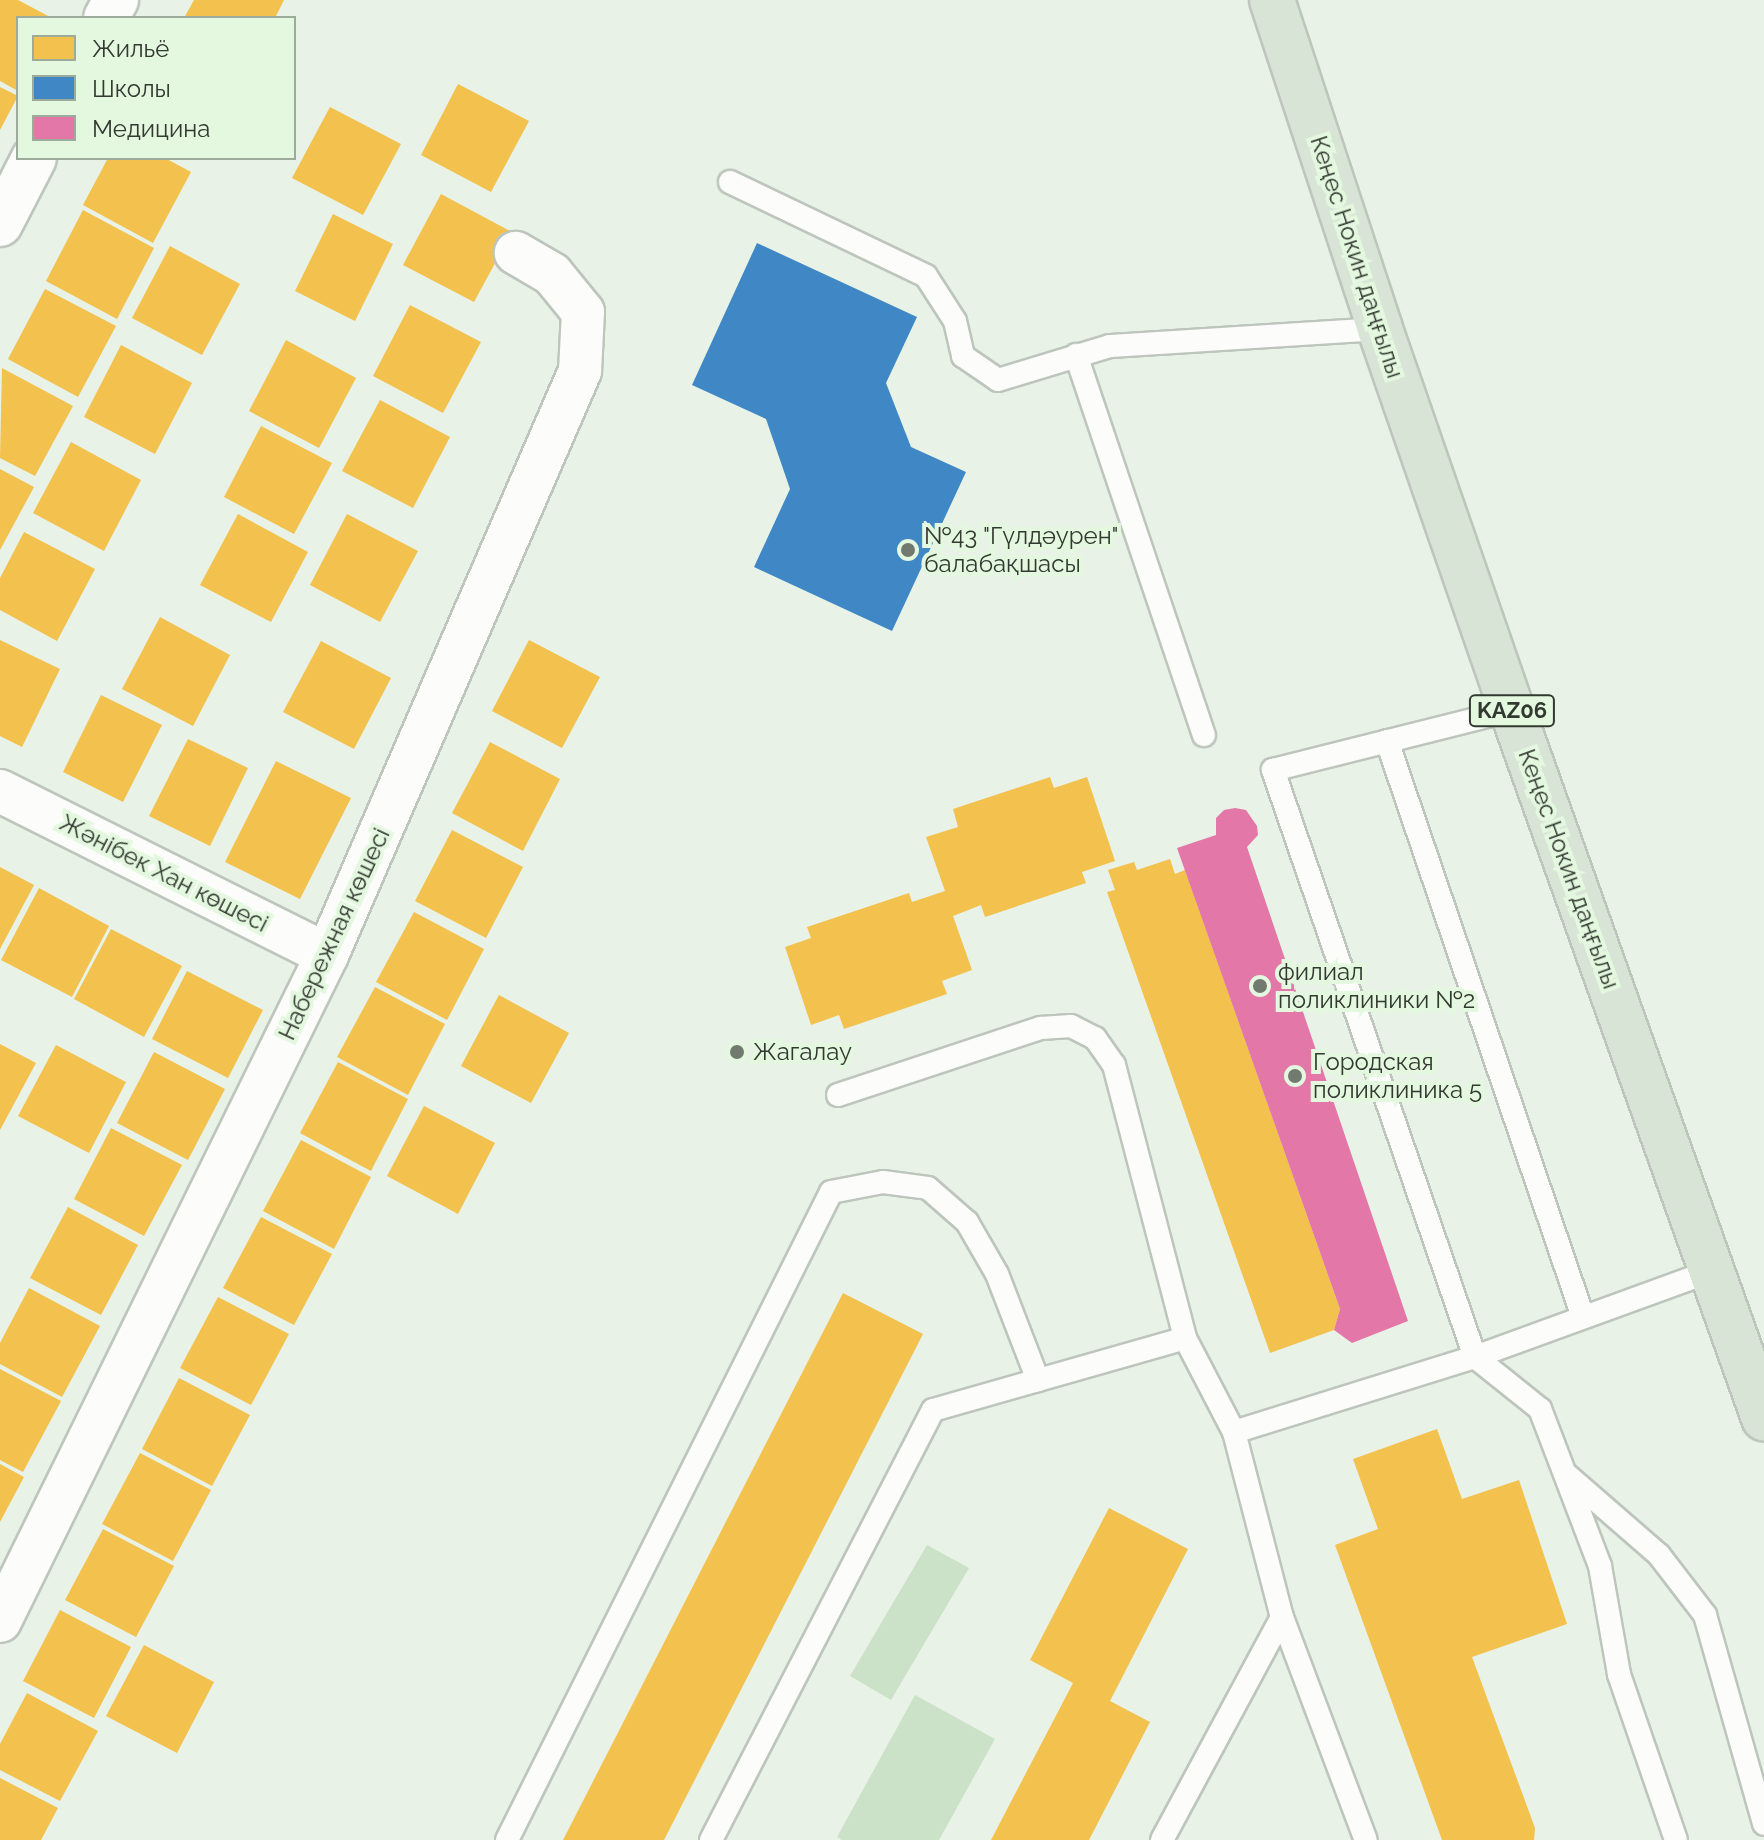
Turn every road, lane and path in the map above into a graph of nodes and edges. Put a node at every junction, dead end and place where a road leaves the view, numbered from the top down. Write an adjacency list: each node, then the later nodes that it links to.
1 (1272, 0): 6 (highway, Кеңес Нокин даңғылы / KАZ06)
2 (33, 160): 4 (street)
3 (730, 182): 7 (lane)
4 (0, 224)
5 (516, 253): 12 (street, Набережная көшесі)
6 (1380, 329): 7 (lane); 8 (highway, Кеңес Нокин даңғылы / KАZ06)
7 (1076, 355): 9 (lane)
8 (1512, 710): 10 (lane); 14 (highway, Кеңес Нокин даңғылы / KАZ06)
9 (1204, 735)
10 (1387, 741): 15 (lane); 17 (lane)
11 (0, 791): 12 (street, Жәнібек Хан көшесі)
12 (327, 955): 23 (street, Набережная көшесі)
13 (838, 1095): 16 (lane)
14 (1711, 1271): 15 (lane); 19 (highway, Кеңес Нокин даңғылы / KАZ06)
15 (1583, 1317): 17 (lane)
16 (1185, 1338): 18 (lane); 20 (lane)
17 (1475, 1357): 20 (lane); 21 (lane)
18 (1038, 1380): 25 (lane); 26 (lane)
19 (1764, 1418)
20 (1234, 1432): 22 (lane)
21 (1566, 1474): 24 (lane); 29 (lane)
22 (1282, 1617): 27 (lane); 28 (lane)
23 (0, 1621)
24 (1764, 1824)
25 (507, 1840)
26 (711, 1840)
27 (1162, 1840)
28 (1366, 1840)
29 (1676, 1840)

